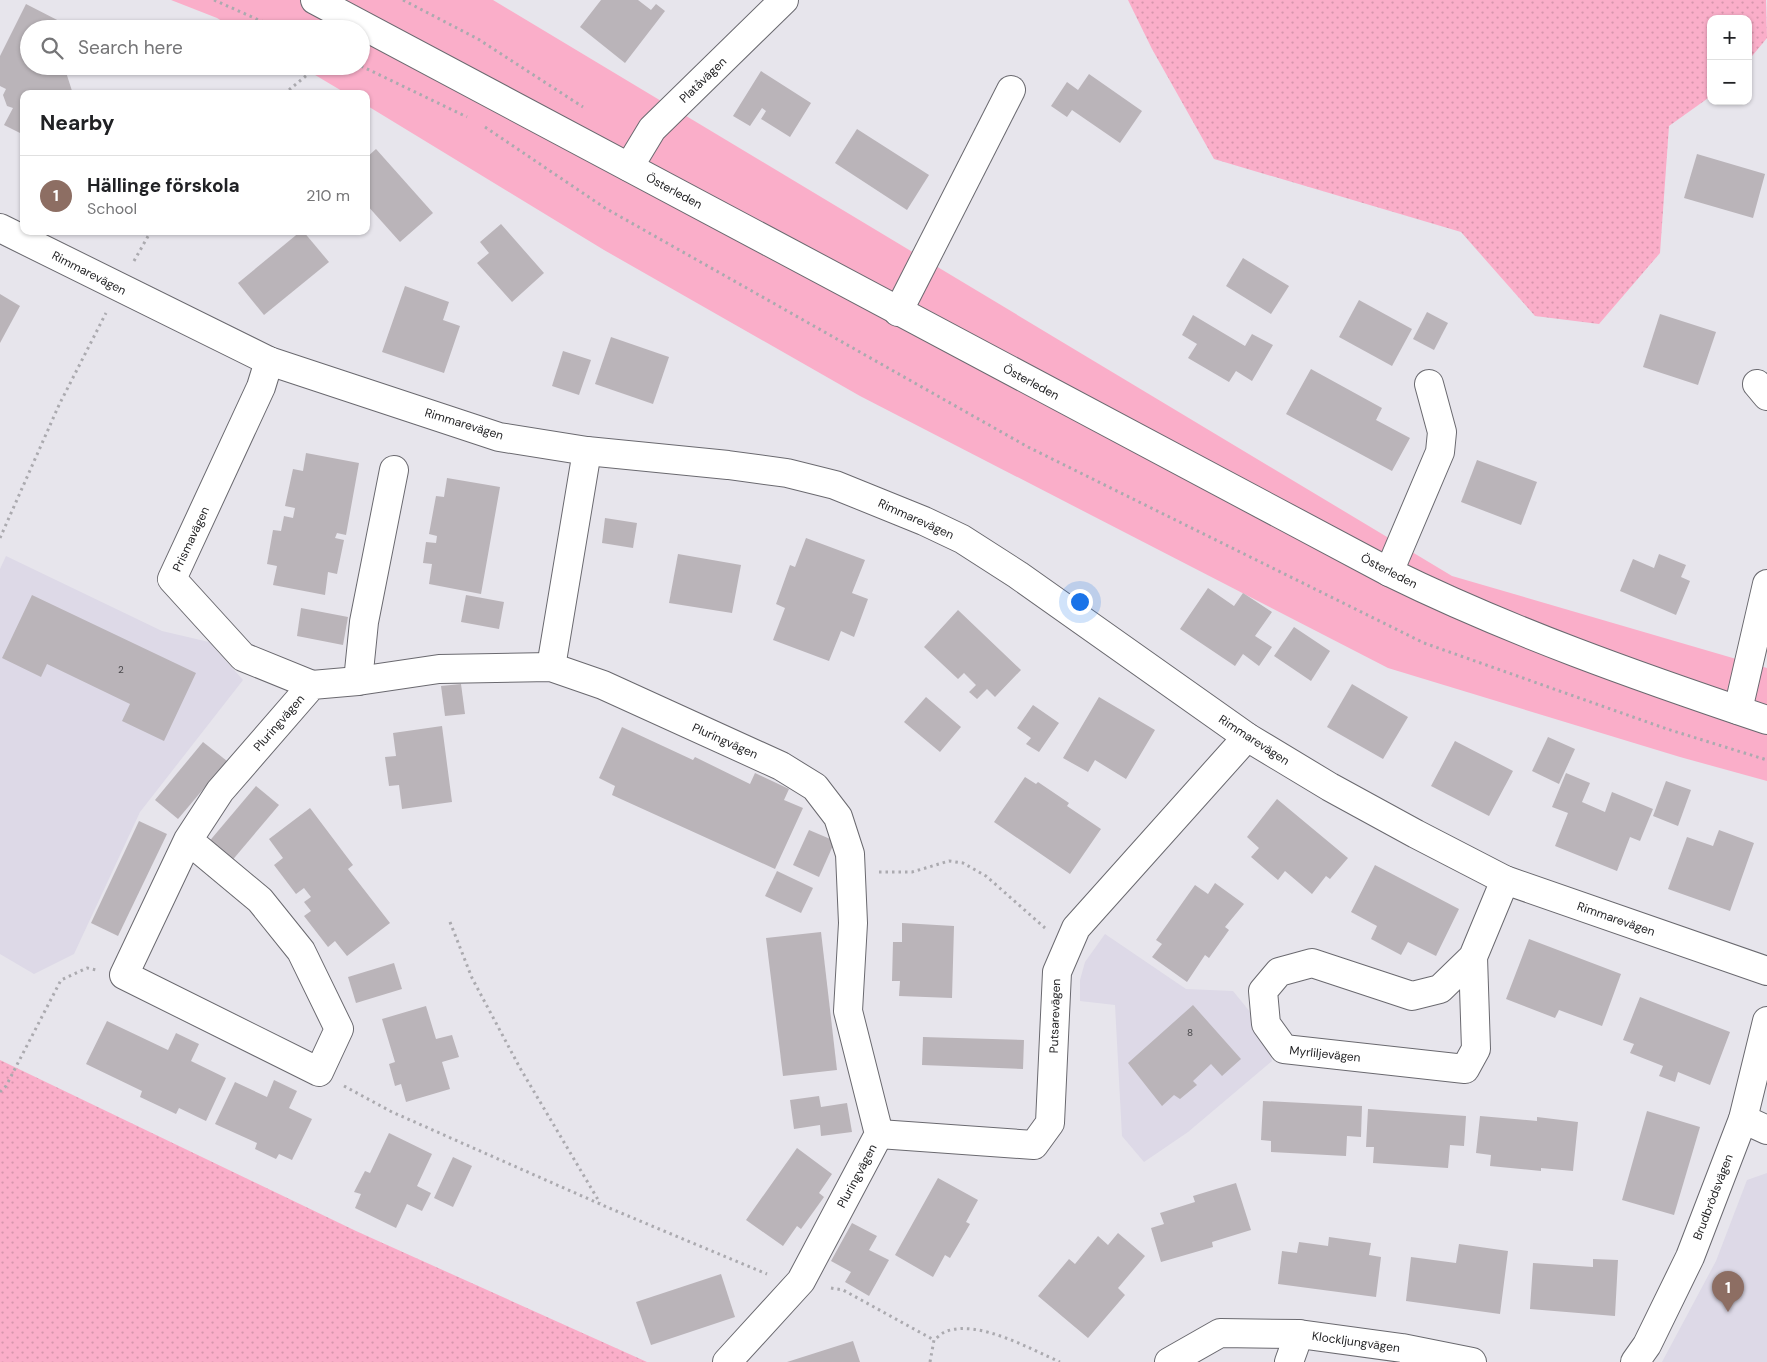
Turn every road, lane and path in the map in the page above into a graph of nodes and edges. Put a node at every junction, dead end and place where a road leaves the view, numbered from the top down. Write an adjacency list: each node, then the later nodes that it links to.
1 (214, 0): 4 (path)
2 (315, 0): 5 (street, Österleden)
3 (784, 0): 13 (street, Platåvägen)
4 (259, 20)
5 (352, 20)
6 (370, 29): 13 (street, Österleden)
7 (370, 70): 11 (path)
8 (307, 75): 9 (path)
9 (289, 90)
10 (1011, 90): 17 (street)
11 (473, 120)
12 (482, 124): 31 (path)
13 (628, 167): 17 (street, Österleden)
14 (0, 228): 16 (street, Rimmarevägen)
15 (149, 235): 16 (path)
16 (119, 288): 18 (street, Rimmarevägen); 22 (path)
17 (898, 312): 23 (street, Österleden)
18 (269, 361): 20 (street, Rimmarevägen); 27 (street, Prismavägen)
19 (1429, 384): 23 (street)
20 (587, 451): 25 (street); 30 (street, Rimmarevägen)
21 (394, 470): 26 (street)
22 (0, 538)
23 (1389, 572): 28 (street, Österleden)
24 (1767, 584): 28 (street)
25 (551, 667): 26 (street, Pluringvägen); 33 (street, Pluringvägen)
26 (358, 681): 27 (street, Pluringvägen)
27 (312, 685): 32 (street, Pluringvägen)
28 (1738, 710): 29 (street, Österleden)
29 (1767, 720)
30 (1247, 737): 34 (street, Rimmarevägen); 36 (street, Putsarevägen)
31 (1767, 760)
32 (188, 840): 39 (street, Pluringvägen); 41 (street)
33 (851, 871): 36 (path); 44 (street, Pluringvägen)
34 (1505, 880): 37 (street, Myrliljevägen); 38 (street, Rimmarevägen)
35 (450, 922): 45 (path)
36 (1066, 950): 44 (street, Putsarevägen)
37 (1474, 957): 37 (street, Myrliljevägen)
38 (1767, 971)
39 (124, 975): 41 (street); 42 (path)
40 (1767, 1021): 43 (street, Brudbrödsvägen)
41 (319, 1072): 45 (path)
42 (0, 1092)
43 (1755, 1124): 55 (street, Brudbrödsvägen)
44 (879, 1134): 46 (street, Pluringvägen)
45 (601, 1204): 46 (path)
46 (801, 1281): 48 (path); 49 (street, Pluringvägen)
47 (1299, 1334): 52 (street, Klockljungvägen); 53 (street, Klockljungvägen); 54 (street, Klockljungvägen)
48 (934, 1340): 50 (path); 51 (path)
49 (727, 1362)
50 (930, 1362)
51 (1060, 1362)
52 (1169, 1362)
53 (1289, 1362)
54 (1472, 1362)
55 (1635, 1362)

